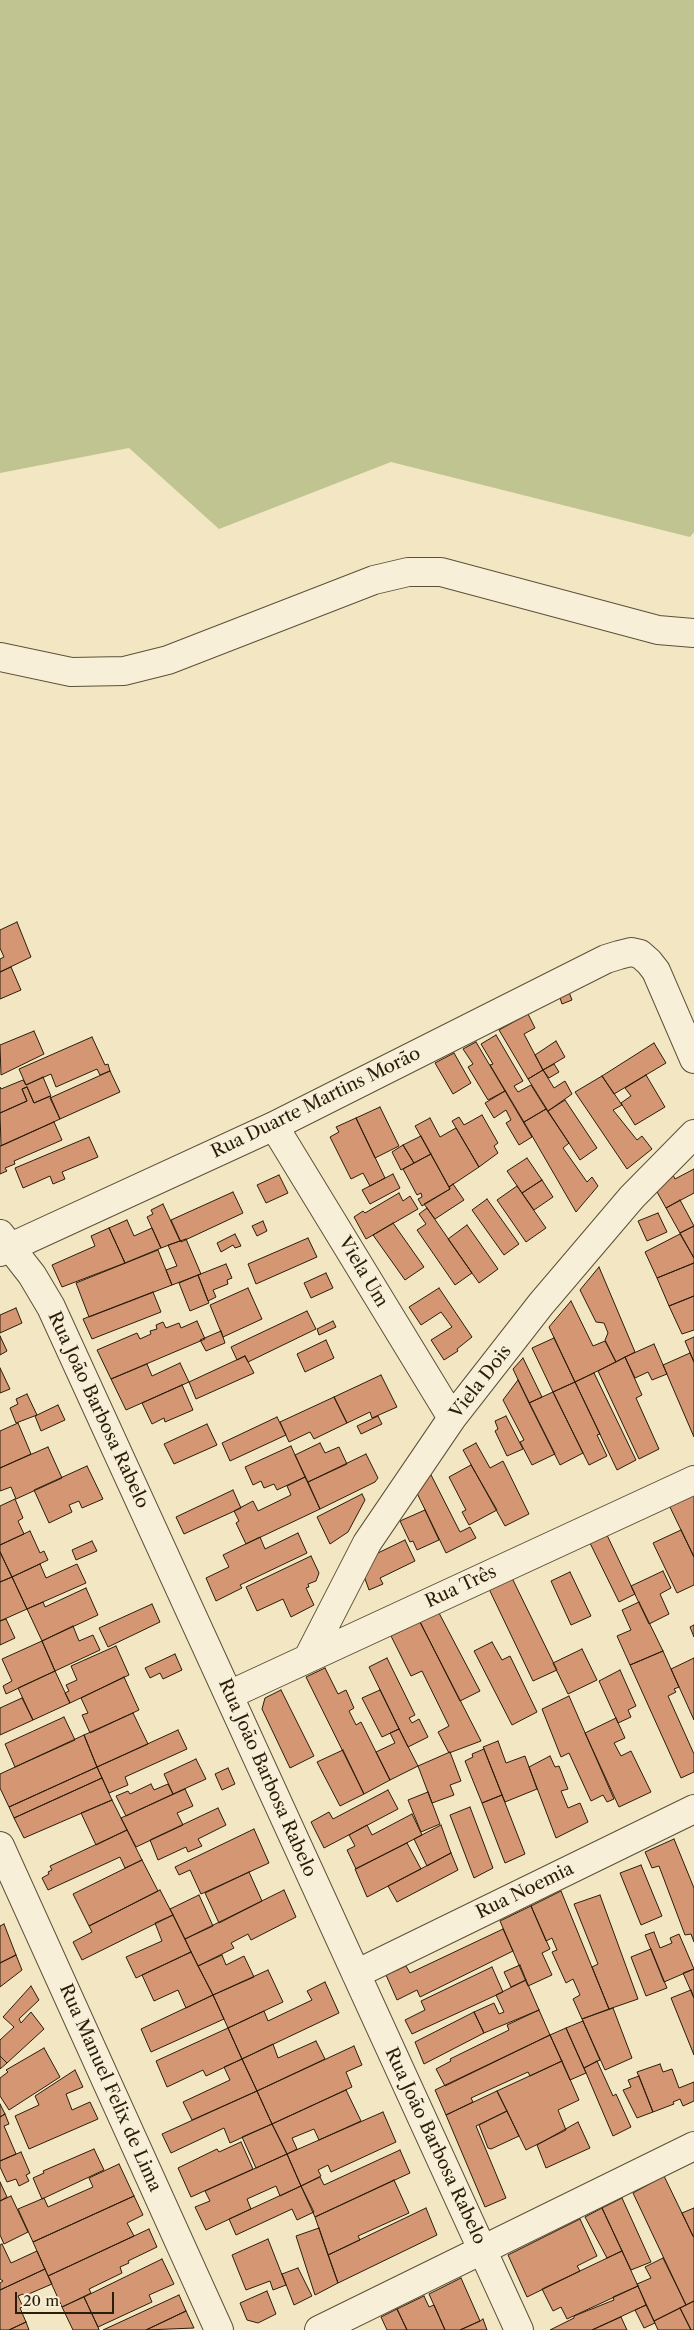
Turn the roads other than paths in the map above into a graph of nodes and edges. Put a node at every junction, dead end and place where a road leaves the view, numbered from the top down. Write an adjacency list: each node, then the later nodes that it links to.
1 (694, 633): 2 (street)
2 (0, 657)
3 (694, 1059): 4 (street, Rua Duarte Martins Morão)
4 (274, 1126): 6 (street, Rua Duarte Martins Morão); 7 (street, Viela Um)
5 (694, 1134): 7 (street, Viela Dois)
6 (3, 1244): 10 (street, Rua João Barbosa Rabelo)
7 (452, 1418): 9 (street, Viela Dois)
8 (694, 1480): 9 (street, Rua Três)
9 (308, 1658): 10 (street, Rua Três)
10 (229, 1694): 13 (street, Rua João Barbosa Rabelo)
11 (694, 1809): 13 (street, Rua Noemia)
12 (0, 1846): 16 (street, Rua Manuel Felix de Lima)
13 (356, 1974): 15 (street, Rua João Barbosa Rabelo)
14 (694, 2146): 15 (street)
15 (482, 2250): 17 (street); 18 (street, Rua João Barbosa Rabelo)
16 (219, 2330)
17 (319, 2330)
18 (519, 2330)

